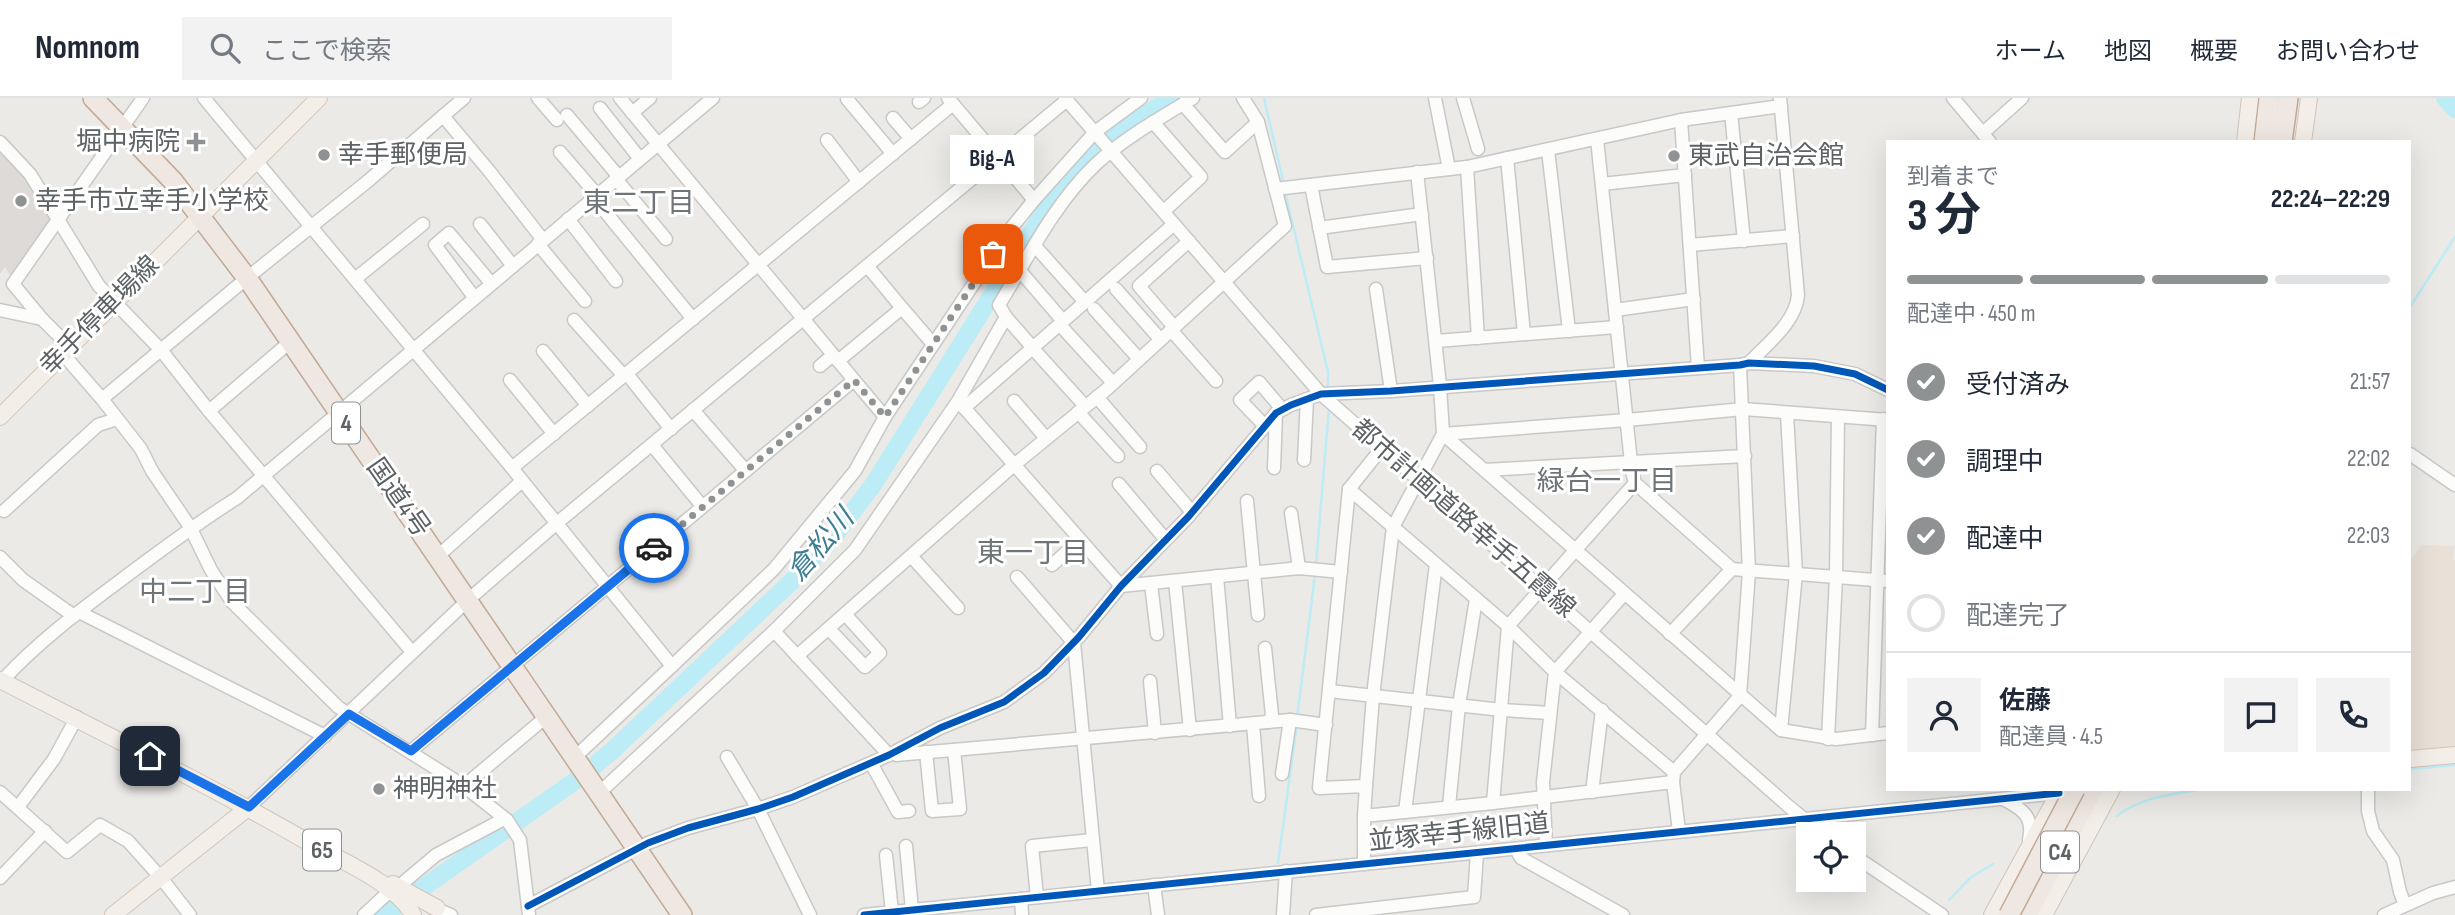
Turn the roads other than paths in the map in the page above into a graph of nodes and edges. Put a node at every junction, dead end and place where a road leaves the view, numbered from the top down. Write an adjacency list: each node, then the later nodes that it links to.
1 (93, 98): 33 (highway, 国道4号 / 4)
2 (143, 98): 33 (street)
3 (204, 98): 52 (street)
4 (319, 98): 52 (main road, 幸手停車場線)
5 (464, 98): 28 (street)
6 (538, 98): 58 (street)
7 (620, 98): 26 (street)
8 (650, 98): 26 (street)
9 (713, 98): 44 (street)
10 (1141, 98): 34 (street)
11 (1243, 98): 32 (street)
12 (1435, 98): 55 (street)
13 (1463, 98): 45 (street)
14 (1953, 98): 35 (street)
15 (2022, 98): 35 (street)
16 (2250, 98): 39 (main road)
17 (2269, 98): 40 (highway)
18 (2288, 98): 41 (highway)
19 (2309, 98): 42 (main road)
20 (847, 99): 49 (street)
21 (1066, 99): 34 (street, 都市計画道路幸手五霞線); 50 (street)
22 (950, 101): 36 (street); 50 (street)
23 (1188, 101): 31 (street); 32 (street)
24 (1781, 102): 27 (street); 75 (street)
25 (600, 108): 53 (street)
26 (632, 113): 44 (street)
27 (1731, 113): 30 (street); 77 (street)
28 (443, 116): 73 (street); 79 (street)
29 (893, 118): 36 (street)
30 (1682, 120): 37 (street); 57 (street)
31 (1153, 122): 46 (street); 65 (street)
32 (1258, 122): 62 (street)
33 (123, 127): 67 (highway, 国道4号 / 4); 68 (street)
34 (1097, 134): 46 (street, 都市計画道路幸手五霞線); 64 (street)
35 (1986, 137)
36 (911, 139): 49 (street)
37 (1597, 139): 47 (street); 60 (street)
38 (827, 140): 59 (street)
39 (2245, 140)
40 (2264, 140)
41 (2282, 140)
42 (2303, 140)
43 (0, 142): 68 (street)
44 (658, 144): 53 (street); 83 (street)
45 (1478, 149)
46 (1111, 150): 65 (street, 都市計画道路幸手五霞線); 81 (street)
47 (1548, 150): 51 (street); 110 (street)
48 (560, 152): 63 (street)
49 (893, 154): 59 (street)
50 (998, 158): 64 (street); 85 (street)
51 (1507, 158): 54 (street); 111 (street)
52 (257, 159): 67 (main road, 幸手停車場線); 73 (street)
53 (640, 159): 58 (street)
54 (1467, 167): 55 (street); 112 (street)
55 (1449, 169): 56 (street)
56 (1417, 172): 61 (street); 66 (street)
57 (1685, 175): 60 (street); 80 (street)
58 (617, 178): 63 (street); 76 (street)
59 (859, 182): 83 (street)
60 (1602, 184): 101 (street)
61 (1311, 185): 62 (street); 74 (street)
62 (1275, 189): 90 (street)
63 (595, 196): 69 (street); 104 (street)
64 (1034, 200): 116 (street)
65 (1164, 211): 71 (street, 都市計画道路幸手五霞線)
66 (1422, 214): 74 (street); 82 (street)
67 (200, 215): 87 (highway, 国道4号 / 4); 96 (main road, 幸手停車場線)
68 (58, 218): 96 (street); 103 (street)
69 (568, 219): 79 (street); 89 (street)
70 (423, 224): 88 (street)
71 (1174, 224): 78 (street, 都市計画道路幸手五霞線); 98 (street)
72 (480, 225): 84 (street)
73 (312, 226): 87 (street); 88 (street)
74 (1319, 228): 82 (street)
75 (1793, 236): 77 (street); 124 (street)
76 (666, 240)
77 (1744, 240): 80 (street)
78 (1189, 241): 90 (street, 都市計画道路幸手五霞線); 109 (street)
79 (540, 242): 84 (street); 97 (street)
80 (1690, 245): 95 (street)
81 (1035, 246): 86 (street); 98 (street)
82 (1427, 258): 114 (street)
83 (759, 265): 104 (street); 106 (street)
84 (513, 266): 91 (street)
85 (867, 267): 99 (street); 106 (street)
86 (1020, 271): 102 (street); 107 (street)
87 (247, 278): 115 (highway, 国道4号 / 4); 119 (street)
88 (355, 279): 118 (street)
89 (616, 281)
90 (1223, 281): 109 (street); 136 (street, 都市計画道路幸手五霞線)
91 (491, 283): 94 (street); 94 (street)
92 (1116, 289): 113 (street)
93 (1376, 289): 135 (street)
94 (474, 297): 118 (street)
95 (1693, 299): 101 (street); 126 (street)
96 (116, 301): 117 (main road, 幸手停車場線); 119 (street)
97 (584, 301)
98 (1090, 306): 107 (street); 123 (street)
99 (902, 308): 116 (street); 122 (street)
100 (0, 310): 103 (street)
101 (1615, 310): 108 (street)
102 (1006, 317): 120 (street); 141 (street)
103 (42, 319): 117 (street)
104 (693, 319): 128 (street)
105 (574, 320): 128 (street)
106 (803, 320): 122 (street); 145 (street)
107 (1062, 323): 120 (street); 132 (street)
108 (1617, 327): 110 (street); 127 (street)
109 (1172, 328): 113 (street); 131 (street)
110 (1569, 331): 111 (street)
111 (1524, 334): 112 (street)
112 (1478, 338): 114 (street)
113 (1160, 339): 123 (street)
114 (1436, 341): 133 (street)
115 (290, 342): 146 (street); 148 (highway, 国道4号 / 4)
116 (933, 344): 151 (street)
117 (65, 349): 138 (street); 150 (main road, 幸手停車場線)
118 (412, 349): 148 (street); 170 (street)
119 (161, 350): 138 (street); 146 (street)
120 (1035, 350): 141 (street); 143 (street)
121 (543, 351): 142 (street)
122 (835, 358): 125 (street); 130 (street)
123 (1139, 359): 132 (street)
124 (1744, 364): 126 (street); 134 (street); 144 (street)
125 (820, 366)
126 (1698, 368): 127 (street)
127 (1622, 373): 133 (street); 155 (street)
128 (625, 375): 142 (street); 157 (street)
129 (510, 380): 158 (street)
130 (854, 380): 151 (street); 172 (street)
131 (1216, 381)
132 (1113, 383): 137 (street)
133 (1440, 386): 135 (street); 159 (street)
134 (1886, 389)
135 (1391, 391): 136 (street)
136 (1321, 394): 139 (street); 163 (street, 都市計画道路幸手五霞線)
137 (1097, 397): 143 (street); 162 (street)
138 (102, 399): 153 (street)
139 (1307, 399): 147 (street); 167 (street)
140 (1014, 401): 160 (street)
141 (961, 405): 169 (street); 222 (street)
142 (587, 406): 158 (street)
143 (1082, 409): 160 (street); 165 (street)
144 (1743, 409): 149 (street); 155 (street); 166 (street)
145 (693, 410): 157 (street); 172 (street)
146 (209, 411): 175 (street)
147 (1279, 411): 156 (street); 156 (street); 171 (street)
148 (338, 412): 175 (street); 193 (highway, 国道4号 / 4)
149 (1787, 414): 152 (street); 203 (street)
150 (0, 417)
151 (885, 417): 231 (street)
152 (1838, 417): 154 (street); 206 (street)
153 (117, 419): 184 (street); 188 (street)
154 (1886, 420): 208 (street)
155 (1626, 421): 159 (street); 168 (street)
156 (1265, 426): 185 (street)
157 (671, 429): 161 (street)
158 (554, 434): 170 (street)
159 (1443, 434): 173 (street); 176 (street)
160 (1046, 438): 169 (street)
161 (652, 445): 183 (street); 187 (street)
162 (1140, 447)
163 (1382, 448): 176 (street, 都市計画道路幸手五霞線); 181 (street)
164 (2411, 455): 180 (street)
165 (1118, 456)
166 (1745, 456): 168 (street); 201 (street)
167 (1304, 460)
168 (1631, 463): 173 (street); 178 (street)
169 (1014, 465): 191 (street); 194 (street)
170 (512, 468): 177 (street)
171 (1275, 468)
172 (745, 470): 183 (street)
173 (1484, 470): 192 (street)
174 (1157, 471): 185 (street)
175 (264, 475): 188 (street); 228 (street)
176 (1418, 479): 189 (street); 212 (street, 都市計画道路幸手五霞線)
177 (522, 481): 187 (street); 193 (street)
178 (1635, 483): 192 (street); 199 (street)
179 (1119, 484): 190 (street)
180 (2455, 485)
181 (1349, 489): 189 (street); 200 (street)
182 (1247, 501): 202 (street)
183 (702, 506): 210 (street)
184 (4, 511)
185 (1192, 512): 190 (street)
186 (1291, 513): 198 (street)
187 (557, 523): 210 (street); 215 (street)
188 (190, 527): 217 (street); 243 (street)
189 (1393, 527): 196 (street); 236 (street)
190 (1165, 539): 211 (street)
191 (1080, 540): 197 (street); 211 (street)
192 (1575, 550): 212 (street); 213 (street)
193 (438, 556): 215 (highway, 国道4号 / 4)
194 (911, 556): 216 (street); 218 (street)
195 (0, 557): 217 (street)
196 (1436, 564): 214 (street); 238 (street)
197 (1052, 565)
198 (1299, 568): 200 (street); 202 (street)
199 (1732, 569): 201 (street); 225 (street)
200 (1341, 572): 235 (street)
201 (1749, 572): 203 (street); 237 (street)
202 (1253, 573): 204 (street); 219 (street)
203 (1796, 574): 206 (street); 252 (street)
204 (1217, 576): 207 (street); 250 (street)
205 (1017, 577): 226 (street)
206 (1836, 577): 208 (street); 259 (street)
207 (1175, 581): 209 (street); 251 (street)
208 (1883, 581): 256 (street)
209 (1151, 584): 211 (street); 224 (street)
210 (608, 586): 230 (street); 231 (street)
211 (1121, 586): 226 (street)
212 (1542, 588): 220 (street); 223 (street, 都市計画道路幸手五霞線)
213 (1624, 593): 223 (street); 225 (street)
214 (1476, 599): 220 (street); 239 (street)
215 (468, 600): 228 (street); 230 (highway, 国道4号 / 4)
216 (958, 608)
217 (77, 614): 233 (street); 257 (street)
218 (845, 614): 221 (street); 221 (street)
219 (1258, 615)
220 (1508, 626): 232 (street); 240 (street)
221 (829, 629): 229 (street)
222 (774, 631): 229 (street); 273 (street)
223 (1590, 631): 232 (street); 255 (street, 都市計画道路幸手五霞線)
224 (1157, 634)
225 (1670, 634): 237 (street)
226 (1074, 643): 258 (street); 263 (street)
227 (1265, 648): 247 (street)
228 (412, 652): 243 (street)
229 (797, 656): 263 (street)
230 (512, 666): 244 (highway, 国道4号 / 4); 261 (street)
231 (672, 666): 267 (street)
232 (1555, 671): 241 (street); 242 (street)
233 (1, 680): 245 (main road, 65)
234 (1150, 681): 253 (street)
235 (1329, 691): 236 (street); 249 (street)
236 (1373, 696): 238 (street); 272 (street)
237 (1740, 696): 252 (street); 255 (street)
238 (1418, 701): 239 (street); 291 (street)
239 (1459, 705): 240 (street); 286 (street)
240 (1502, 710): 242 (street); 285 (street)
241 (1602, 710): 270 (street); 281 (street)
242 (1550, 713): 283 (street)
243 (349, 714): 257 (street); 261 (street)
244 (545, 717): 267 (highway, 国道4号 / 4); 271 (street)
245 (76, 718): 287 (street); 288 (main road, 65)
246 (1290, 720): 247 (street); 249 (street); 269 (street)
247 (1269, 722): 248 (street)
248 (1253, 724): 250 (street); 282 (street)
249 (1325, 725): 272 (street)
250 (1230, 726): 251 (street)
251 (1190, 730): 253 (street)
252 (1781, 730): 259 (street)
253 (1155, 733): 258 (street)
254 (1886, 733): 256 (street)
255 (1707, 734): 270 (street); 294 (street, 都市計画道路幸手五霞線)
256 (1872, 735): 259 (street)
257 (326, 736): 288 (street)
258 (1082, 739): 260 (street); 298 (street)
259 (1828, 739)
260 (954, 750): 262 (street); 262 (street)
261 (411, 751): 271 (street)
262 (926, 752): 263 (street)
263 (889, 755): 268 (street)
264 (2455, 755): 266 (main road)
265 (726, 757): 289 (street)
266 (2411, 759)
267 (576, 761): 273 (highway, 国道4号 / 4)
268 (871, 763): 289 (street); 290 (street)
269 (1282, 774)
270 (1673, 777): 281 (street); 297 (street)
271 (464, 786): 293 (street)
272 (1366, 786): 292 (street)
273 (595, 787): 301 (highway, 国道4号 / 4)
274 (2059, 791): 284 (street, 並塚幸手線旧道)
275 (2065, 791): 303 (main road)
276 (2066, 791): 336 (highway, C4, bridge)
277 (2091, 791): 337 (highway, C4)
278 (2111, 791): 338 (main road)
279 (2368, 791): 317 (street)
280 (0, 792): 287 (street)
281 (1592, 792): 283 (street)
282 (1259, 796)
283 (1543, 797): 285 (street); 299 (street)
284 (2003, 799): 294 (street, 並塚幸手線旧道); 303 (street)
285 (1493, 803): 286 (street)
286 (1449, 806): 291 (street)
287 (18, 807): 296 (street)
288 (249, 807): 310 (main road); 315 (main road, 65)
289 (758, 809): 301 (street); 327 (street)
290 (909, 811)
291 (1405, 812): 292 (street)
292 (1364, 816): 306 (street)
293 (506, 819): 315 (street); 320 (street)
294 (1803, 819): 295 (street, 都市計画道路幸手五霞線); 297 (street, 並塚幸手線旧道)
295 (1807, 822)
296 (45, 831): 309 (street); 310 (street)
297 (1679, 831): 299 (street, 並塚幸手線旧道)
298 (1092, 841): 313 (street); 314 (street)
299 (1546, 845): 302 (street, 並塚幸手線旧道)
300 (906, 846): 318 (street)
301 (636, 848): 320 (street); 326 (highway, 国道4号 / 4)
302 (1516, 849): 304 (street, 並塚幸手線旧道); 333 (street)
303 (2027, 851): 335 (main road)
304 (1477, 853): 306 (street, 並塚幸手線旧道); 332 (street)
305 (886, 855): 322 (street)
306 (1364, 864): 308 (street, 並塚幸手線旧道)
307 (1866, 864): 334 (street)
308 (1286, 871): 311 (street, 並塚幸手線旧道); 331 (street)
309 (0, 878)
310 (162, 878): 323 (main road); 324 (street)
311 (1154, 885): 313 (street, 並塚幸手線旧道); 330 (street)
312 (2455, 887): 317 (street)
313 (1098, 891): 314 (street, 並塚幸手線旧道)
314 (1037, 897): 316 (street, 並塚幸手線旧道)
315 (403, 898): 319 (main road); 325 (street)
316 (1021, 899): 321 (street, 並塚幸手線旧道); 329 (street)
317 (2405, 905): 339 (street)
318 (912, 910): 321 (street, 並塚幸手線旧道); 322 (street, 並塚幸手線旧道)
319 (444, 911)
320 (528, 911)
321 (945, 911)
322 (892, 912): 328 (street, 並塚幸手線旧道)
323 (113, 915)
324 (190, 915)
325 (364, 915)
326 (682, 915)
327 (810, 915)
328 (864, 915)
329 (1022, 915)
330 (1158, 915)
331 (1283, 915)
332 (1315, 915)
333 (1623, 915)
334 (1942, 915)
335 (1992, 915)
336 (2009, 915)
337 (2027, 915)
338 (2044, 915)
339 (2384, 915)

